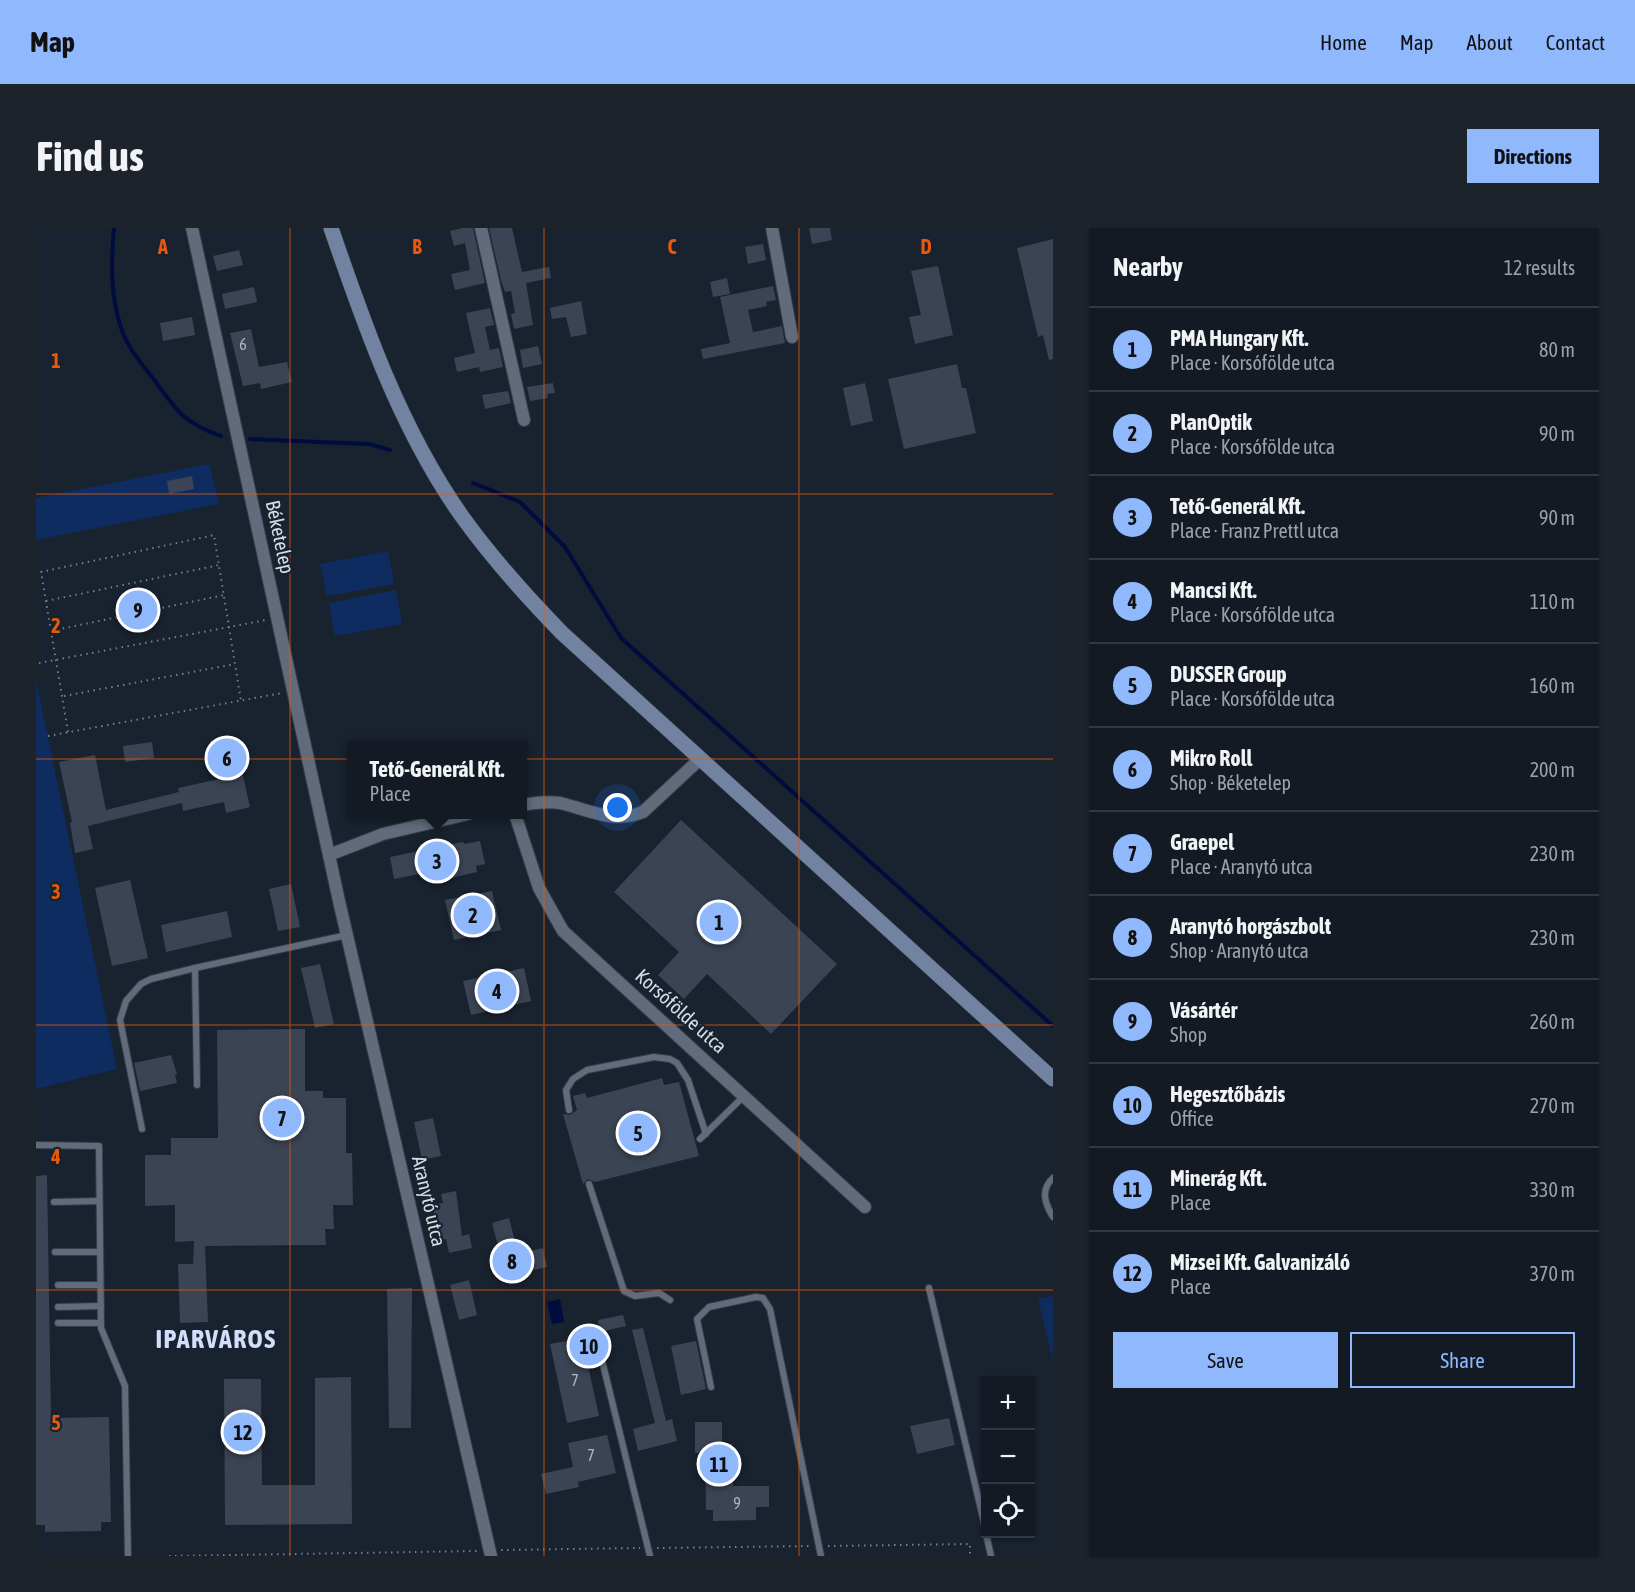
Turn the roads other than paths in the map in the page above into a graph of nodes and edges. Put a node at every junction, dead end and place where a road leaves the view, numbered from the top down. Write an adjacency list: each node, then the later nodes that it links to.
1 (192, 228): 11 (street, Béketelep)
2 (331, 228): 7 (main road)
3 (481, 228): 6 (street)
4 (772, 228): 5 (street)
5 (792, 337)
6 (524, 420)
7 (700, 759): 8 (street); 14 (main road)
8 (527, 804)
9 (447, 819): 11 (street)
10 (517, 819): 16 (street, Korsófölde utca)
11 (329, 855): 12 (street, Aranytó utca)
12 (347, 935): 13 (lane); 42 (street, Aranytó utca)
13 (195, 968): 15 (lane); 18 (lane)
14 (1053, 1079)
15 (197, 1085)
16 (745, 1096): 19 (lane); 26 (street, Korsófölde utca)
17 (569, 1110): 19 (lane)
18 (142, 1128)
19 (706, 1134): 20 (lane)
20 (700, 1140)
21 (36, 1145): 24 (lane)
22 (1053, 1178): 27 (lane)
23 (589, 1184): 33 (lane)
24 (99, 1201): 25 (lane); 29 (lane)
25 (54, 1202)
26 (866, 1207)
27 (1053, 1218)
28 (55, 1252): 29 (lane)
29 (100, 1252): 31 (lane)
30 (58, 1285): 31 (lane)
31 (100, 1285): 34 (lane)
32 (929, 1288): 40 (lane)
33 (669, 1300)
34 (101, 1306): 35 (lane); 37 (lane)
35 (58, 1307)
36 (58, 1323): 37 (lane)
37 (101, 1323): 43 (lane)
38 (596, 1336): 44 (lane)
39 (711, 1387): 45 (lane)
40 (981, 1511)
41 (987, 1538): 46 (lane)
42 (490, 1553)
43 (128, 1556)
44 (650, 1556)
45 (821, 1556)
46 (991, 1556)

